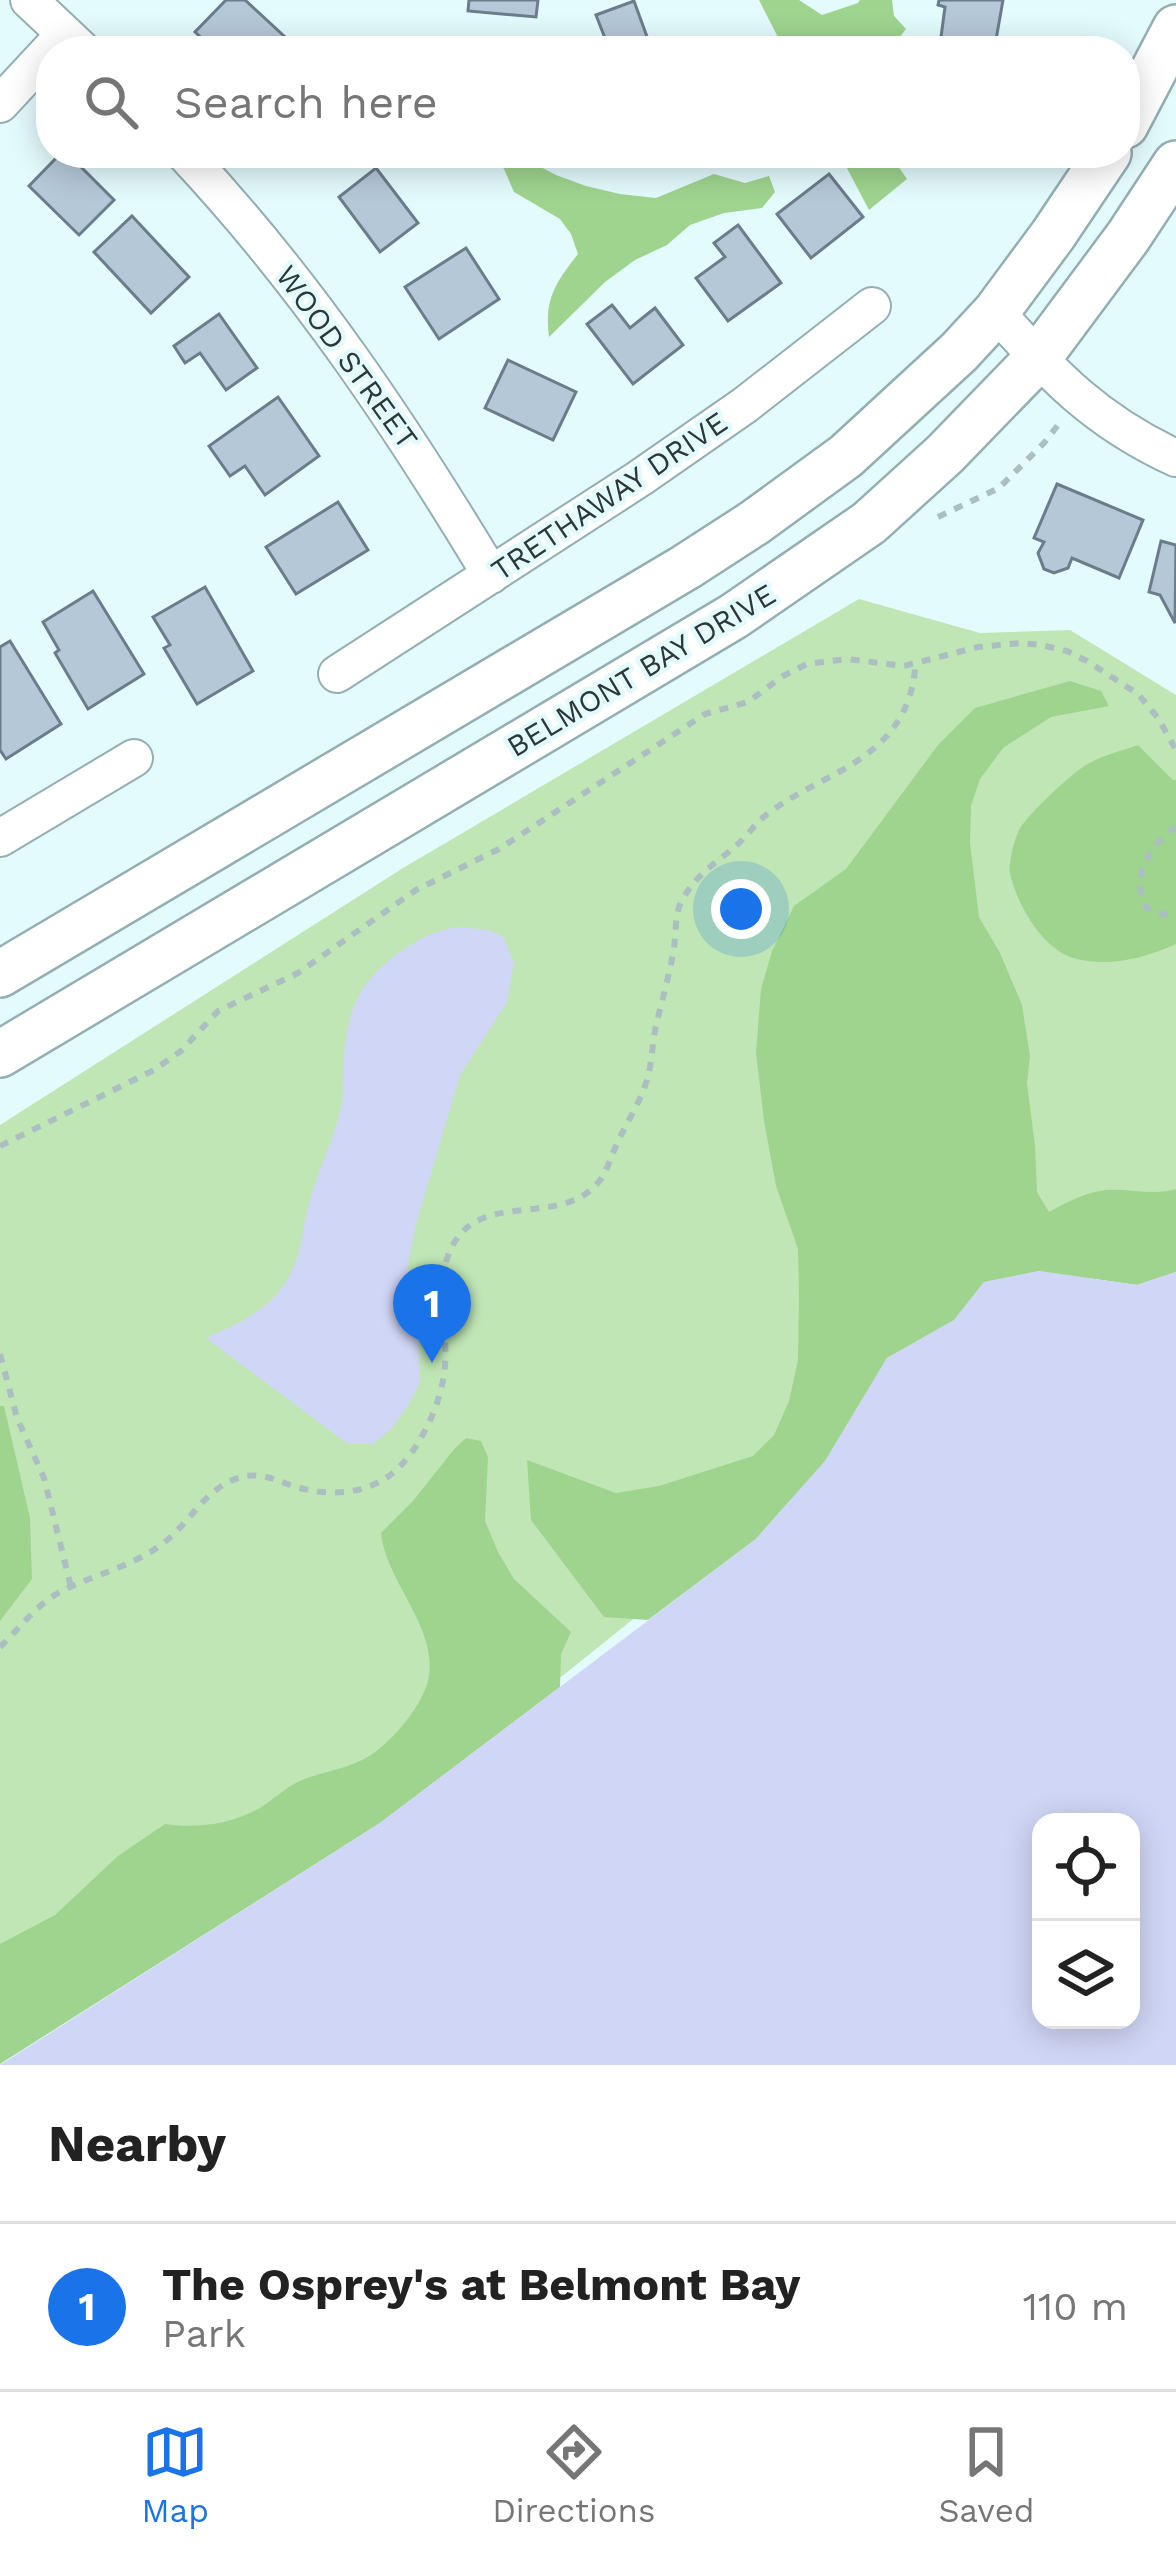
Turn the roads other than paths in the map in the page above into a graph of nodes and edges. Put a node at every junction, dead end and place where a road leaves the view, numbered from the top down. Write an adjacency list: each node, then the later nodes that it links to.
1 (29, 0): 3 (street)
2 (1176, 28): 5 (street)
3 (68, 36)
4 (36, 74): 6 (street)
5 (1140, 96)
6 (0, 104)
7 (1176, 164): 12 (street, BELMONT BAY DRIVE)
8 (197, 168): 14 (street, WOOD STREET)
9 (1098, 168): 11 (street)
10 (872, 306): 14 (street, TRETHAWAY DRIVE)
11 (996, 312): 12 (street); 18 (street)
12 (1038, 358): 13 (street); 19 (street, BELMONT BAY DRIVE)
13 (1176, 458)
14 (491, 575): 15 (street, TRETHAWAY DRIVE)
15 (337, 674)
16 (134, 758): 17 (street)
17 (0, 838)
18 (0, 974)
19 (0, 1054)

